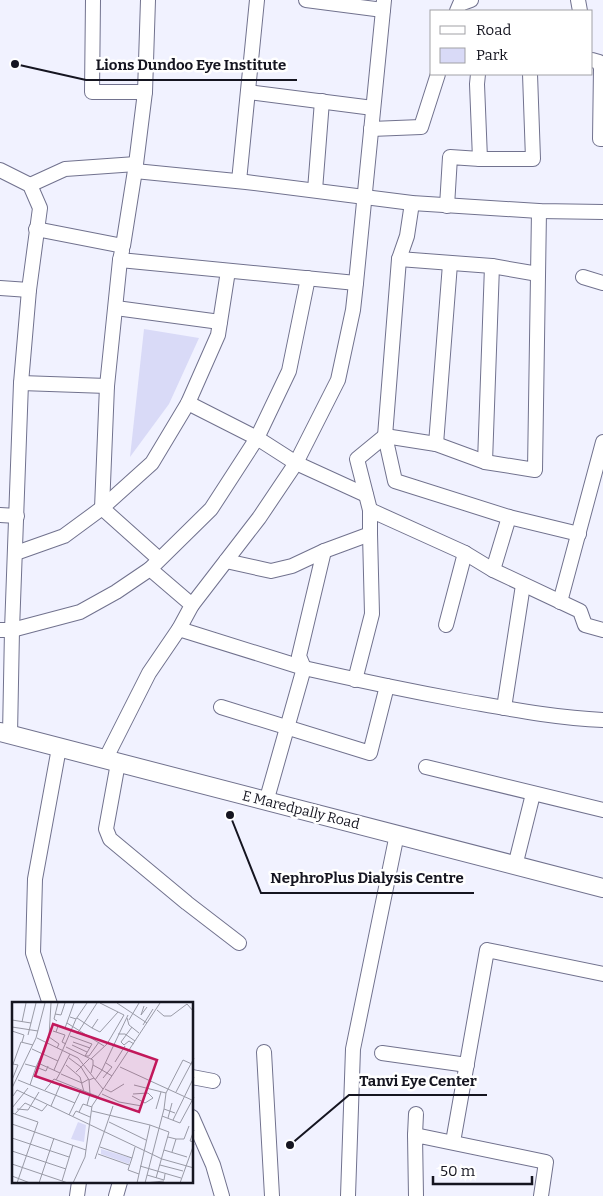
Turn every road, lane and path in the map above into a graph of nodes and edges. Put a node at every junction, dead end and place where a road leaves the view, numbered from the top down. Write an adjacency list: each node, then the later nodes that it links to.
1 (93, 0): 10 (street)
2 (148, 0): 10 (street)
3 (257, 0): 11 (street)
4 (306, 0): 5 (street)
5 (384, 5): 13 (street)
6 (593, 60): 15 (street)
7 (438, 75): 14 (street)
8 (478, 75): 16 (street)
9 (530, 75): 16 (street)
10 (145, 92): 17 (street)
11 (248, 92): 12 (street); 19 (street)
12 (322, 101): 13 (street); 21 (street)
13 (373, 108): 14 (street)
14 (371, 129): 22 (street)
15 (603, 139)
16 (480, 159): 24 (street)
17 (136, 167): 19 (street); 20 (street); 28 (street)
18 (0, 170): 20 (street)
19 (239, 181): 21 (street)
20 (30, 185): 27 (street)
21 (315, 190): 22 (street)
22 (365, 197): 23 (street); 36 (street)
23 (412, 204): 24 (street); 29 (street)
24 (446, 206): 25 (street)
25 (538, 211): 26 (street); 33 (street)
26 (603, 212)
27 (36, 228): 28 (street); 39 (street)
28 (121, 253): 32 (street); 40 (street)
29 (399, 259): 30 (street); 45 (street)
30 (450, 264): 31 (street); 48 (street)
31 (492, 266): 33 (street); 49 (street)
32 (228, 271): 35 (street); 41 (street)
33 (538, 274): 49 (street)
34 (583, 277): 37 (street)
35 (308, 278): 36 (street); 46 (street)
36 (356, 283): 50 (street)
37 (603, 283)
38 (0, 288): 39 (street)
39 (30, 290): 42 (street)
40 (116, 308): 41 (street); 43 (street)
41 (220, 322): 44 (street)
42 (21, 383): 43 (street); 55 (street)
43 (106, 386): 52 (street)
44 (188, 403): 46 (street); 52 (street)
45 (385, 436): 48 (street); 51 (street); 56 (street)
46 (257, 438): 50 (street); 63 (street)
47 (603, 442): 58 (street)
48 (436, 444): 49 (street)
49 (484, 462)
50 (296, 463): 51 (street); 62 (street)
51 (366, 495): 53 (street)
52 (102, 508): 60 (street); 63 (street)
53 (370, 510): 57 (street); 61 (street)
54 (0, 515): 55 (street)
55 (17, 516): 60 (street)
56 (509, 517): 58 (street); 64 (street)
57 (370, 534): 59 (street); 74 (street)
58 (579, 534): 66 (street)
59 (324, 551): 62 (street); 72 (street)
60 (16, 553): 70 (street)
61 (464, 554): 64 (street); 68 (street)
62 (226, 561): 67 (street)
63 (155, 564): 67 (street); 70 (street)
64 (492, 570): 65 (street)
65 (523, 585): 66 (street); 77 (street)
66 (560, 602): 71 (street)
67 (192, 605): 69 (street)
68 (446, 625)
69 (179, 629): 72 (street); 82 (street)
70 (6, 630): 73 (street)
71 (603, 630)
72 (304, 668): 74 (street); 79 (street)
73 (6, 673): 80 (street)
74 (355, 680): 75 (street)
75 (388, 686): 77 (street); 79 (street)
76 (222, 707): 79 (street)
77 (504, 708): 78 (street)
78 (603, 720)
79 (288, 727): 85 (street)
80 (5, 733): 81 (main road, E Maredpally Road)
81 (59, 748): 82 (main road, E Maredpally Road); 92 (street)
82 (111, 761): 85 (main road, E Maredpally Road); 90 (street)
83 (426, 767): 84 (street)
84 (533, 794): 86 (street); 88 (street)
85 (266, 802): 87 (main road, E Maredpally Road)
86 (603, 810)
87 (397, 834): 88 (main road, E Maredpally Road); 104 (street)
88 (515, 866): 89 (main road, E Maredpally Road)
89 (603, 888)
90 (239, 943)
91 (603, 974): 95 (street)
92 (48, 1002)
93 (264, 1052): 103 (street)
94 (382, 1053): 95 (street)
95 (467, 1065): 101 (street)
96 (194, 1077): 97 (street)
97 (213, 1082)
98 (416, 1114): 100 (street)
99 (194, 1122): 102 (street)
100 (415, 1134): 101 (street); 105 (street)
101 (453, 1142): 106 (street)
102 (222, 1196)
103 (272, 1196)
104 (348, 1196)
105 (416, 1196)
106 (540, 1196)

